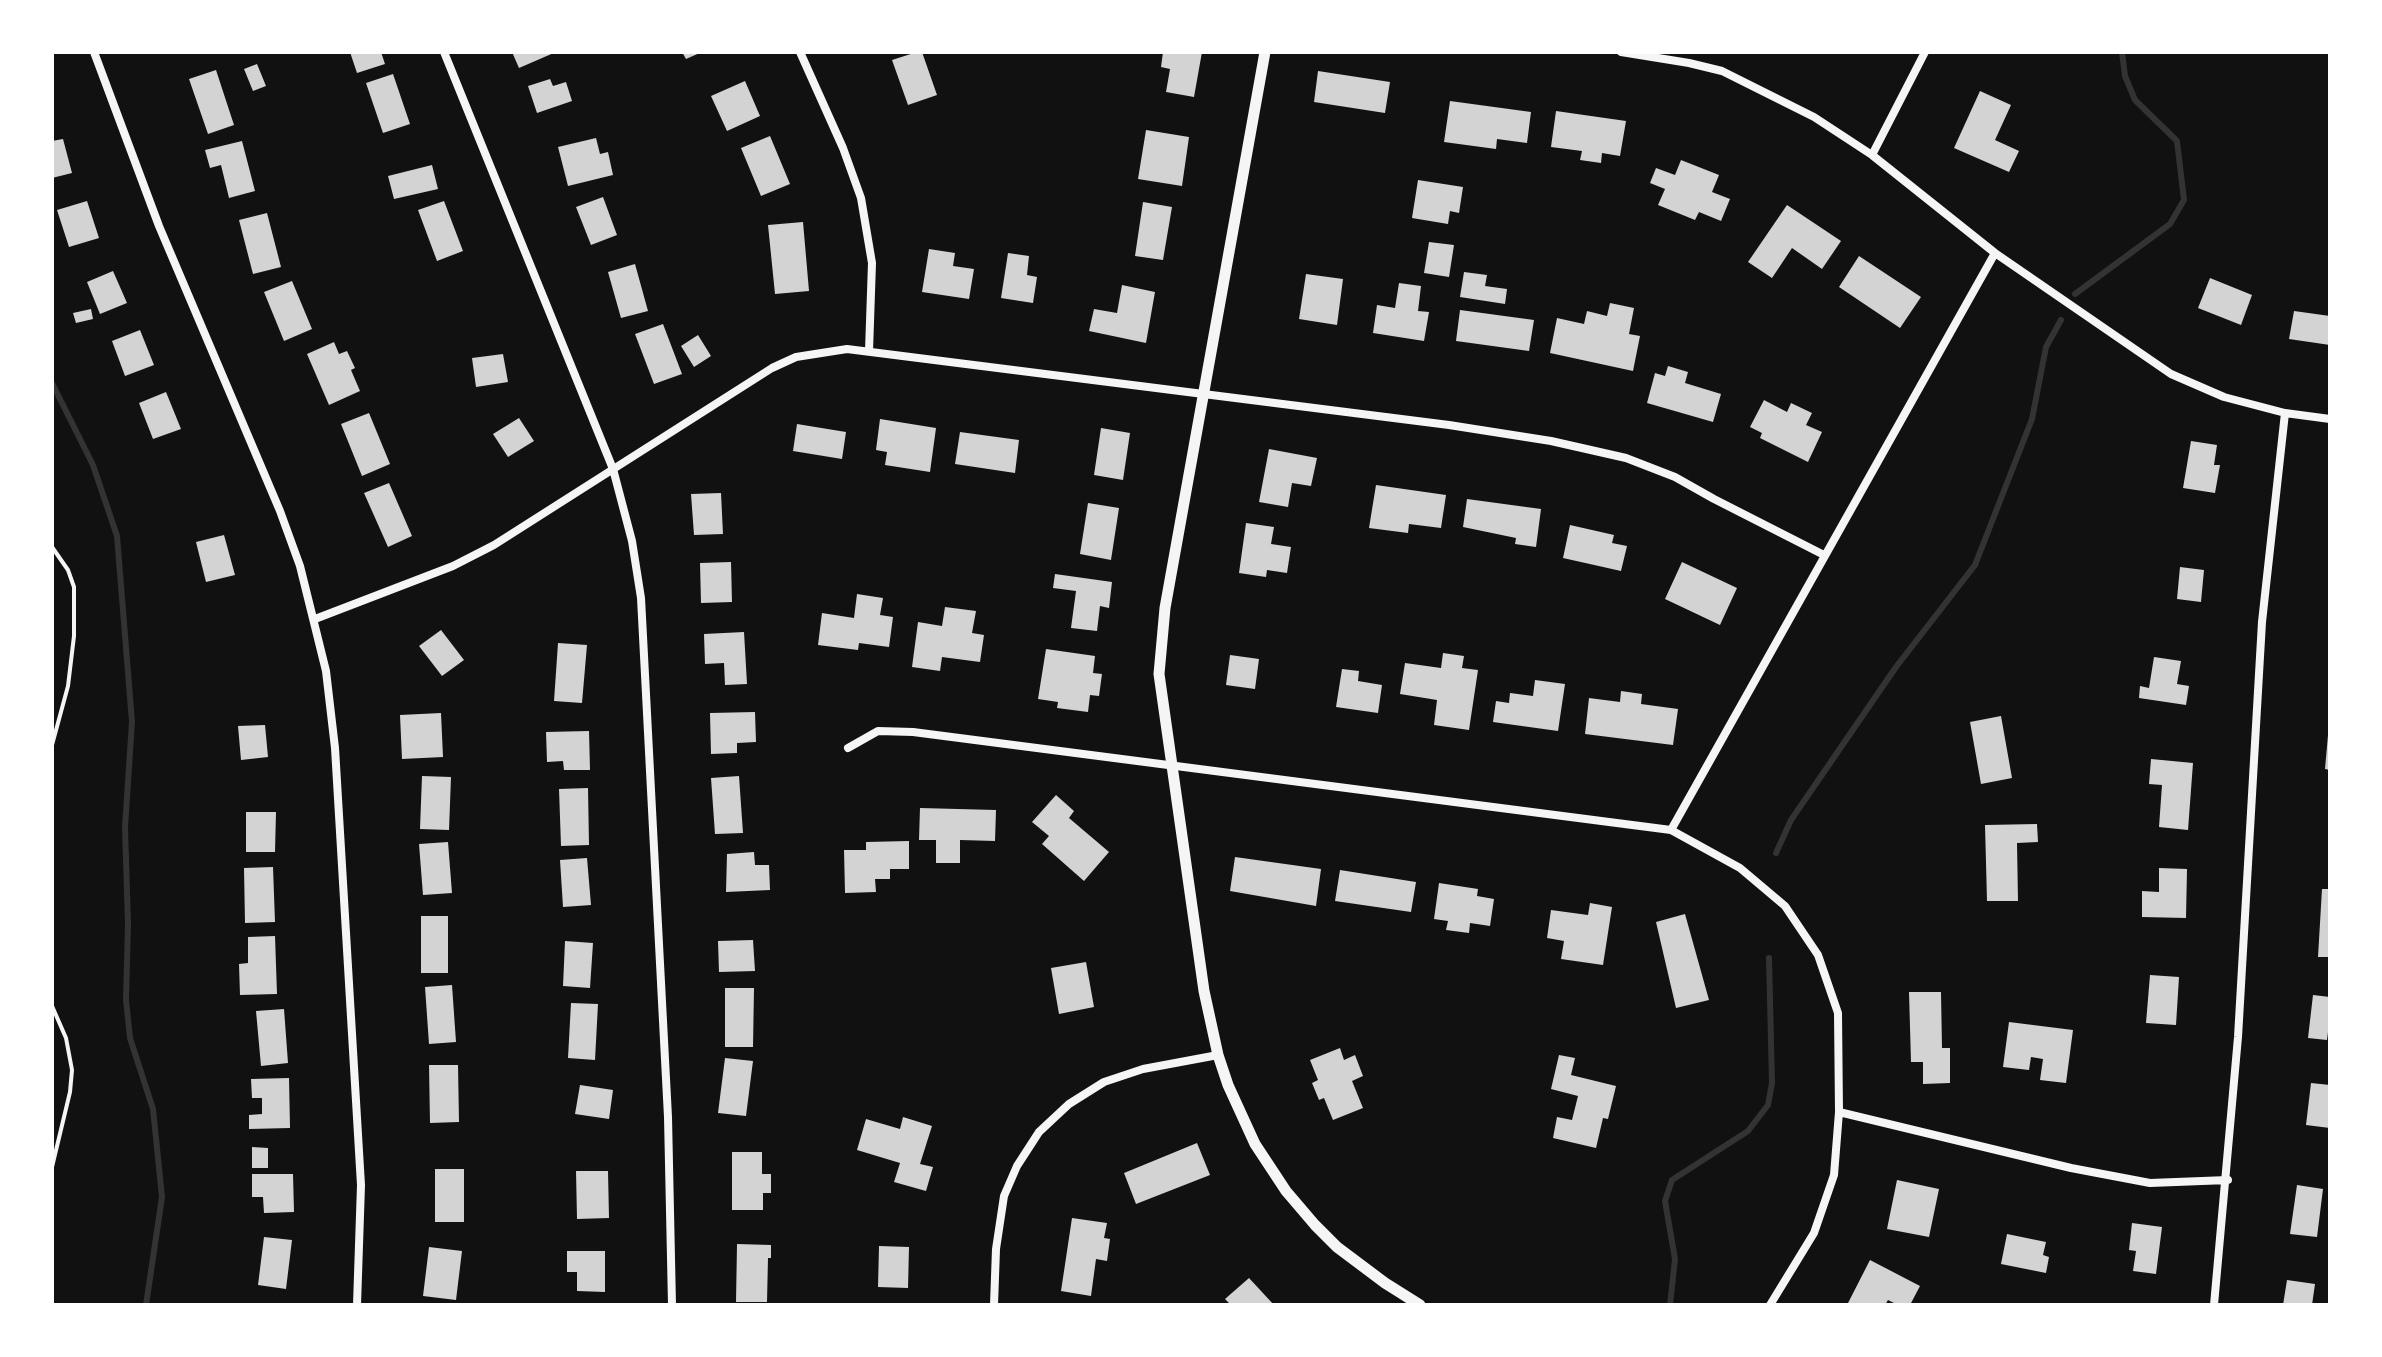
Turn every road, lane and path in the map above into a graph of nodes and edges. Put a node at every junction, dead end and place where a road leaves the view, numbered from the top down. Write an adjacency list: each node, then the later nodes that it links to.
1 (94, 52): 16 (street)
2 (444, 52): 13 (street)
3 (800, 52): 9 (street)
4 (1265, 52): 10 (street)
5 (1621, 52): 7 (street)
6 (1925, 52): 7 (street)
7 (1872, 155): 8 (street)
8 (1995, 253): 11 (street); 15 (street)
9 (869, 351): 10 (street); 13 (street)
10 (1205, 395): 15 (street); 19 (street)
11 (2285, 413): 12 (street); 25 (street)
12 (2330, 419)
13 (613, 469): 16 (street); 27 (street)
14 (52, 547): 17 (path)
15 (1824, 555): 20 (street)
16 (315, 619): 26 (street)
17 (52, 745)
18 (848, 748): 19 (street)
19 (1172, 766): 20 (street); 22 (street)
20 (1671, 830): 23 (street)
21 (52, 1006): 24 (path)
22 (1218, 1055): 28 (street); 29 (street)
23 (1839, 1112): 25 (street); 30 (street)
24 (52, 1167)
25 (2228, 1180): 31 (street)
26 (357, 1305)
27 (672, 1305)
28 (994, 1305)
29 (1420, 1305)
30 (1770, 1305)
31 (2214, 1305)

